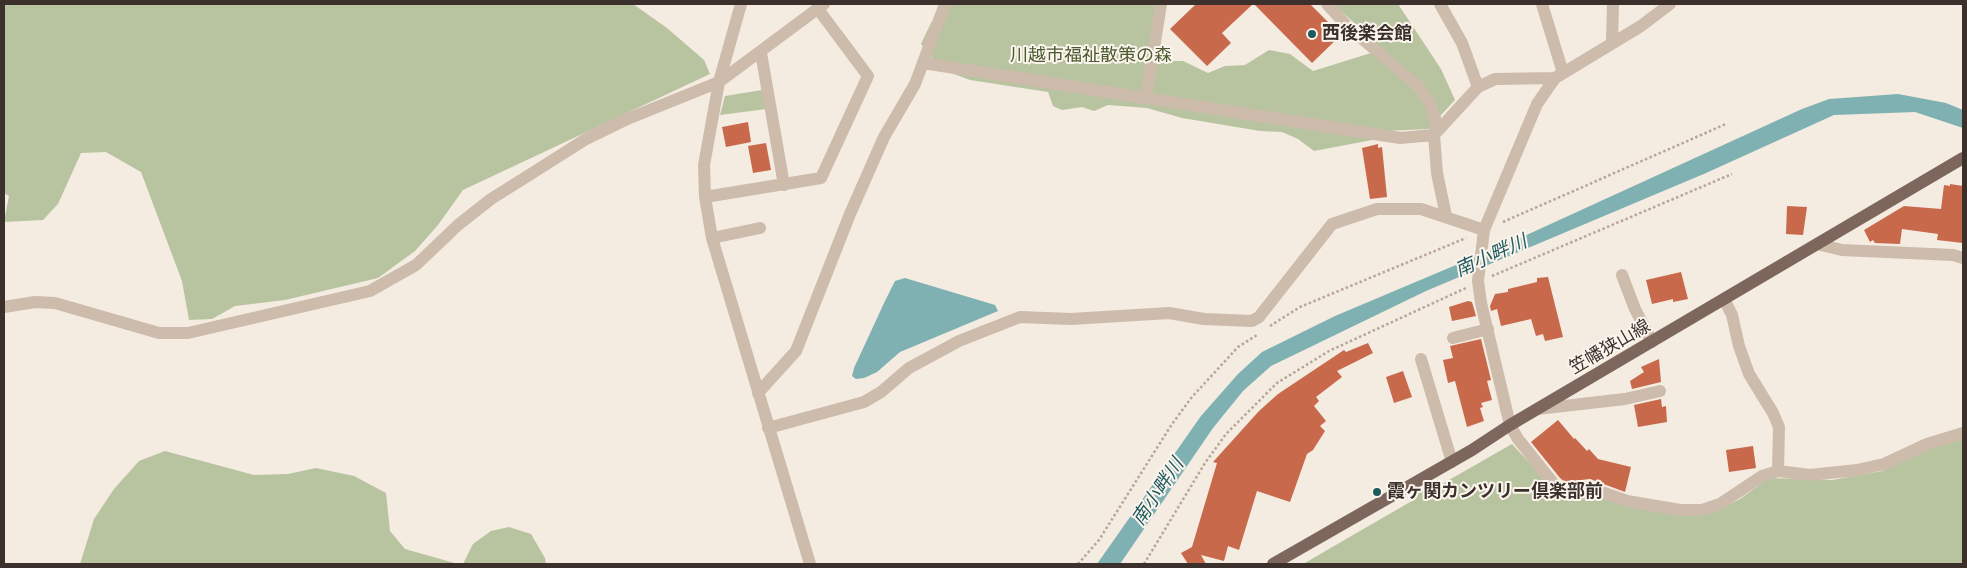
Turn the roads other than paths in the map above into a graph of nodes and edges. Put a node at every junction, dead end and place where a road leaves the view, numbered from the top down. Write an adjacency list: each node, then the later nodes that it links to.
1 (740, 4): 14 (street)
2 (945, 4): 12 (street)
3 (1161, 4): 16 (street)
4 (1327, 4): 17 (street)
5 (1440, 4): 15 (street)
6 (1542, 4): 13 (street)
7 (1612, 4): 10 (street)
8 (1670, 4): 10 (street)
9 (821, 6): 11 (street); 19 (street)
10 (1612, 42): 13 (street)
11 (761, 53): 14 (street); 19 (street)
12 (923, 63): 16 (street); 35 (street)
13 (1559, 76): 15 (street); 23 (street)
14 (719, 82): 20 (street); 29 (street)
15 (1478, 87): 17 (street)
16 (1146, 98): 17 (street)
17 (1434, 135): 21 (street)
18 (1963, 158): 25 (main road, 笠幡狭山線)
19 (784, 185): 20 (street)
20 (705, 197): 24 (street)
21 (1446, 216): 23 (street); 38 (street)
22 (760, 228): 24 (street)
23 (1484, 231): 30 (street)
24 (712, 238): 35 (street)
25 (1817, 244): 26 (street); 28 (main road, 笠幡狭山線)
26 (1963, 258)
27 (1622, 275): 32 (street)
28 (1724, 299): 32 (main road, 笠幡狭山線); 41 (street)
29 (5, 306)
30 (1488, 329): 31 (street); 37 (street)
31 (1453, 338)
32 (1652, 342): 36 (main road, 笠幡狭山線)
33 (1421, 359): 40 (street)
34 (1660, 391): 36 (street)
35 (758, 393): 38 (street)
36 (1536, 410): 37 (main road, 笠幡狭山線)
37 (1510, 425): 40 (main road, 笠幡狭山線); 41 (street)
38 (768, 428): 42 (street)
39 (1963, 434): 41 (street)
40 (1452, 462): 43 (main road, 笠幡狭山線)
41 (1778, 471)
42 (810, 564)
43 (1272, 564)

